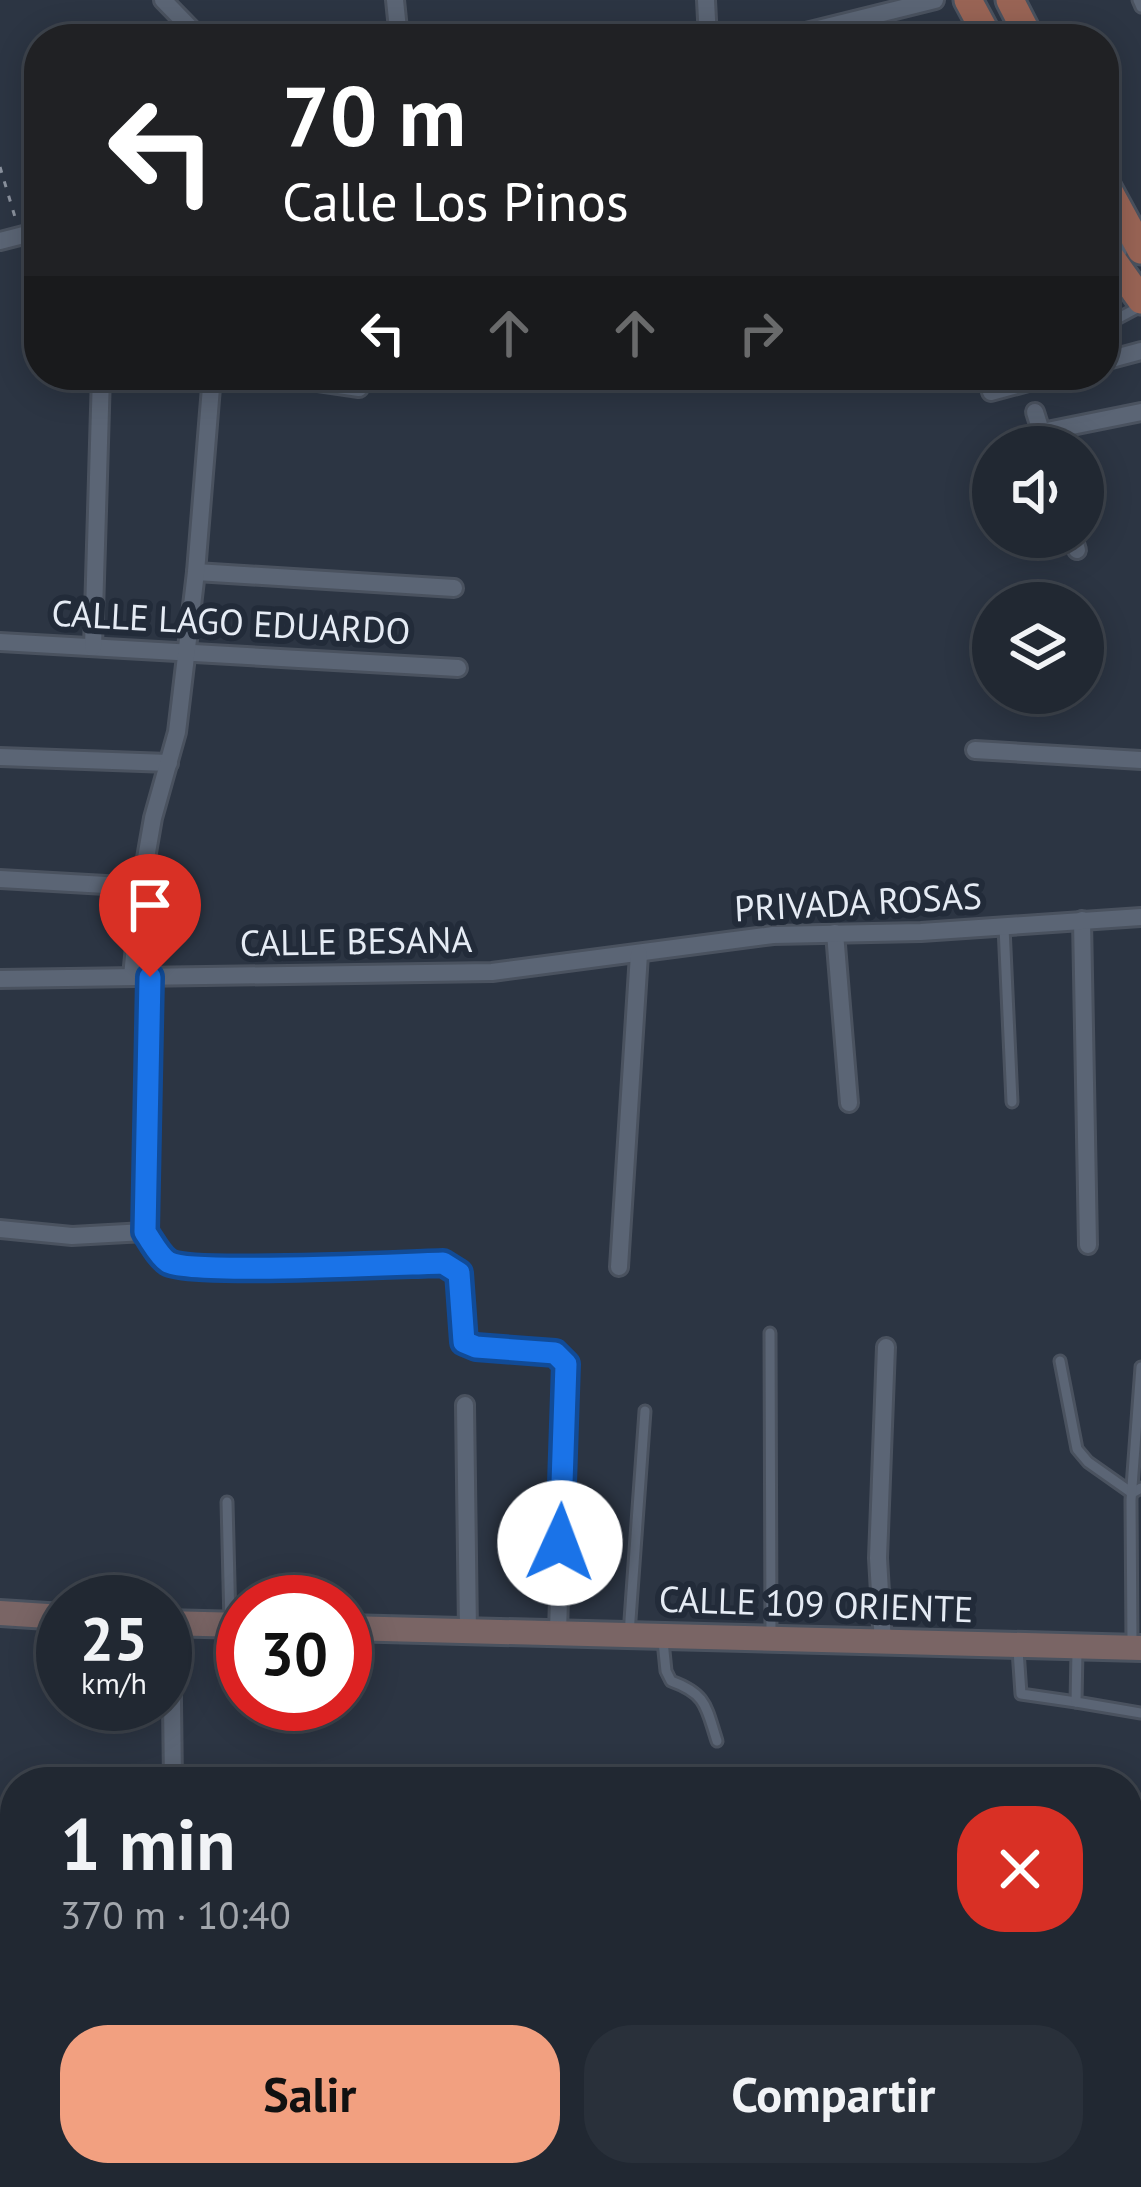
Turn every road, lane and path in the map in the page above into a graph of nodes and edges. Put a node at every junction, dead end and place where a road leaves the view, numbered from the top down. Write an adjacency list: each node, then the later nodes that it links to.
1 (163, 0): 3 (street)
2 (935, 0): 4 (street)
3 (186, 24)
4 (838, 24)
5 (0, 166): 7 (path)
6 (1119, 210): 8 (main road)
7 (24, 220)
8 (1141, 250)
9 (1122, 269): 10 (main road)
10 (1141, 303)
11 (101, 390): 22 (street)
12 (211, 390): 19 (street)
13 (998, 390): 14 (street)
14 (991, 392)
15 (1035, 412): 17 (street)
16 (1141, 412): 18 (street)
17 (1040, 426)
18 (1092, 426)
19 (196, 572): 20 (street); 23 (street)
20 (454, 588)
21 (0, 642): 22 (street, CALLE LAGO EDUARDO)
22 (93, 647): 23 (street, CALLE LAGO EDUARDO)
23 (186, 654): 24 (street, CALLE LAGO EDUARDO); 28 (street)
24 (458, 668)
25 (975, 750): 27 (street)
26 (0, 757): 28 (street)
27 (1141, 760)
28 (169, 763): 30 (street)
29 (0, 879): 30 (street)
30 (141, 887): 36 (street)
31 (1141, 916): 32 (street, PRIVADA ROSAS)
32 (1082, 920): 33 (street, PRIVADA ROSAS); 42 (street)
33 (1004, 927): 34 (street, PRIVADA ROSAS); 38 (lane)
34 (835, 933): 35 (street, PRIVADA ROSAS); 39 (street)
35 (639, 954): 36 (street, CALLE BESANA); 43 (street)
36 (141, 977): 37 (street, CALLE BESANA); 41 (street)
37 (0, 979)
38 (1012, 1102)
39 (849, 1103)
40 (0, 1229): 41 (street)
41 (145, 1232): 57 (street)
42 (1088, 1245)
43 (620, 1268)
44 (770, 1333): 60 (lane)
45 (886, 1347): 61 (street)
46 (1060, 1361): 50 (lane)
47 (1141, 1367): 50 (lane)
48 (465, 1406): 56 (street)
49 (645, 1412): 58 (lane)
50 (1136, 1491): 64 (lane)
51 (227, 1502): 52 (lane)
52 (233, 1575)
53 (0, 1613): 54 (street)
54 (36, 1615)
55 (372, 1628): 56 (street, CALLE 109 ORIENTE)
56 (468, 1630): 57 (street, CALLE 109 ORIENTE)
57 (558, 1632): 58 (street, CALLE 109 ORIENTE)
58 (629, 1634): 59 (street, CALLE 109 ORIENTE)
59 (663, 1635): 60 (street, CALLE 109 ORIENTE); 68 (lane)
60 (772, 1640): 61 (street, CALLE 109 ORIENTE)
61 (883, 1644): 62 (street, CALLE 109 ORIENTE)
62 (1018, 1645): 63 (street, CALLE 109 ORIENTE); 65 (lane)
63 (1076, 1645): 64 (street, CALLE 109 ORIENTE); 65 (lane)
64 (1137, 1648)
65 (1076, 1702): 66 (lane)
66 (1141, 1714)
67 (170, 1731): 69 (street)
68 (716, 1741)
69 (172, 1767)

